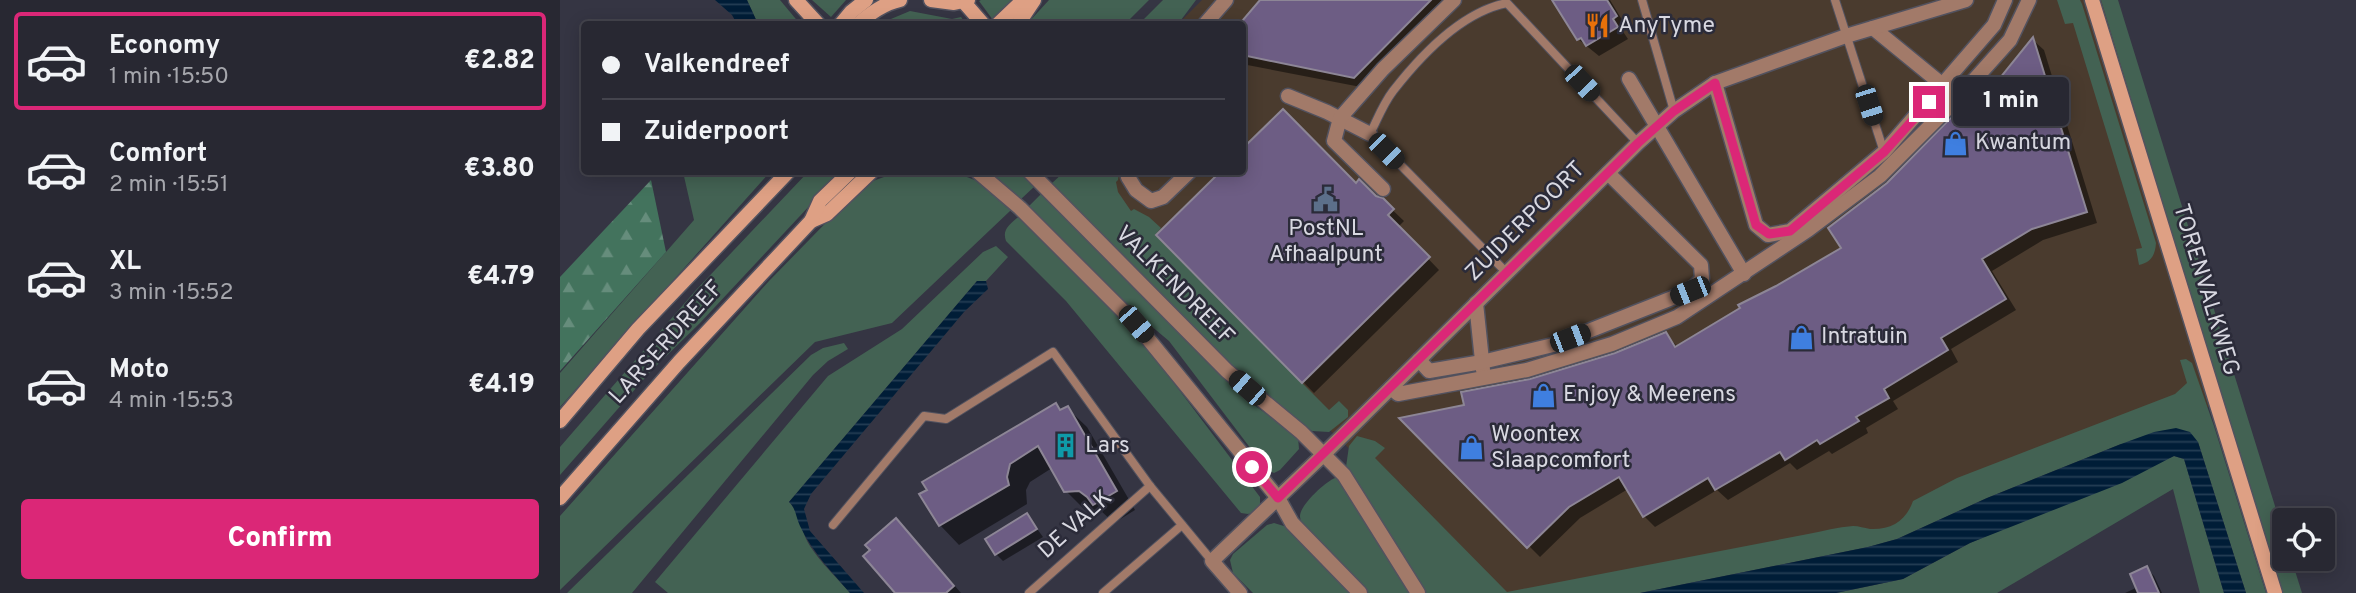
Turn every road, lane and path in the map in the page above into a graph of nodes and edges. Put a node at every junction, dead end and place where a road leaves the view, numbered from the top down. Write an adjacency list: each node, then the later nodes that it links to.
1 (796, 0): 15 (main road)
2 (866, 0): 16 (main road)
3 (900, 0): 17 (main road)
4 (931, 0): 14 (main road)
5 (1031, 0): 19 (main road); 20 (main road)
6 (1226, 0): 21 (street)
7 (1454, 0): 30 (street)
8 (1642, 0): 29 (lane)
9 (1835, 0): 23 (lane)
10 (1966, 0): 22 (street, ZUIDERPOORT)
11 (2005, 0): 26 (street)
12 (2029, 0): 28 (street)
13 (2092, 0): 65 (main road, TORENVALKWEG)
14 (965, 1): 18 (main road)
15 (815, 21)
16 (844, 21)
17 (862, 21)
18 (981, 21)
19 (1001, 21)
20 (1020, 21)
21 (1208, 21)
22 (1873, 27): 23 (street, ZUIDERPOORT); 26 (street)
23 (1846, 36): 25 (street, ZUIDERPOORT); 34 (lane)
24 (1629, 79): 31 (street)
25 (1715, 83): 29 (street, ZUIDERPOORT); 34 (street)
26 (1944, 85): 28 (street); 34 (street)
27 (1288, 96): 30 (street)
28 (1958, 98): 46 (street)
29 (1674, 111): 31 (street, ZUIDERPOORT)
30 (1340, 118): 32 (street); 43 (street)
31 (1656, 126): 33 (street, ZUIDERPOORT); 46 (street)
32 (1370, 134): 33 (lane); 45 (lane)
33 (1638, 143): 35 (street, ZUIDERPOORT)
34 (1884, 152)
35 (1608, 173): 45 (street, ZUIDERPOORT); 49 (street, ZUIDERPOORT)
36 (785, 175): 52 (main road, LARSERDREEF)
37 (847, 175): 44 (main road, LARSERDREEF)
38 (868, 175): 44 (main road, LARSERDREEF)
39 (982, 175): 56 (street)
40 (1033, 175): 53 (street, VALKENDREEF)
41 (1129, 175): 42 (street)
42 (1186, 175)
43 (1383, 189)
44 (811, 221): 55 (main road, LARSERDREEF)
45 (1507, 273): 47 (street, ZUIDERPOORT)
46 (1744, 274): 50 (street)
47 (1476, 303): 48 (street, ZUIDERPOORT); 49 (street, ZUIDERPOORT)
48 (1419, 360): 49 (street, ZUIDERPOORT); 51 (street, ZUIDERPOORT)
49 (1482, 362): 50 (street, ZUIDERPOORT)
50 (1483, 378): 51 (street)
51 (1391, 388): 53 (street, ZUIDERPOORT)
52 (560, 421)
53 (1324, 454): 56 (street, ZUIDERPOORT); 64 (street, VALKENDREEF)
54 (1150, 486): 57 (lane); 58 (lane); 60 (lane, DE VALK)
55 (560, 498)
56 (1278, 498): 59 (street, ZUIDERPOORT); 63 (street)
57 (1182, 525): 59 (lane); 61 (lane)
58 (833, 526)
59 (1212, 561): 62 (street)
60 (1029, 593)
61 (1103, 593)
62 (1240, 593)
63 (1360, 593)
64 (1418, 593)
65 (2274, 593)

